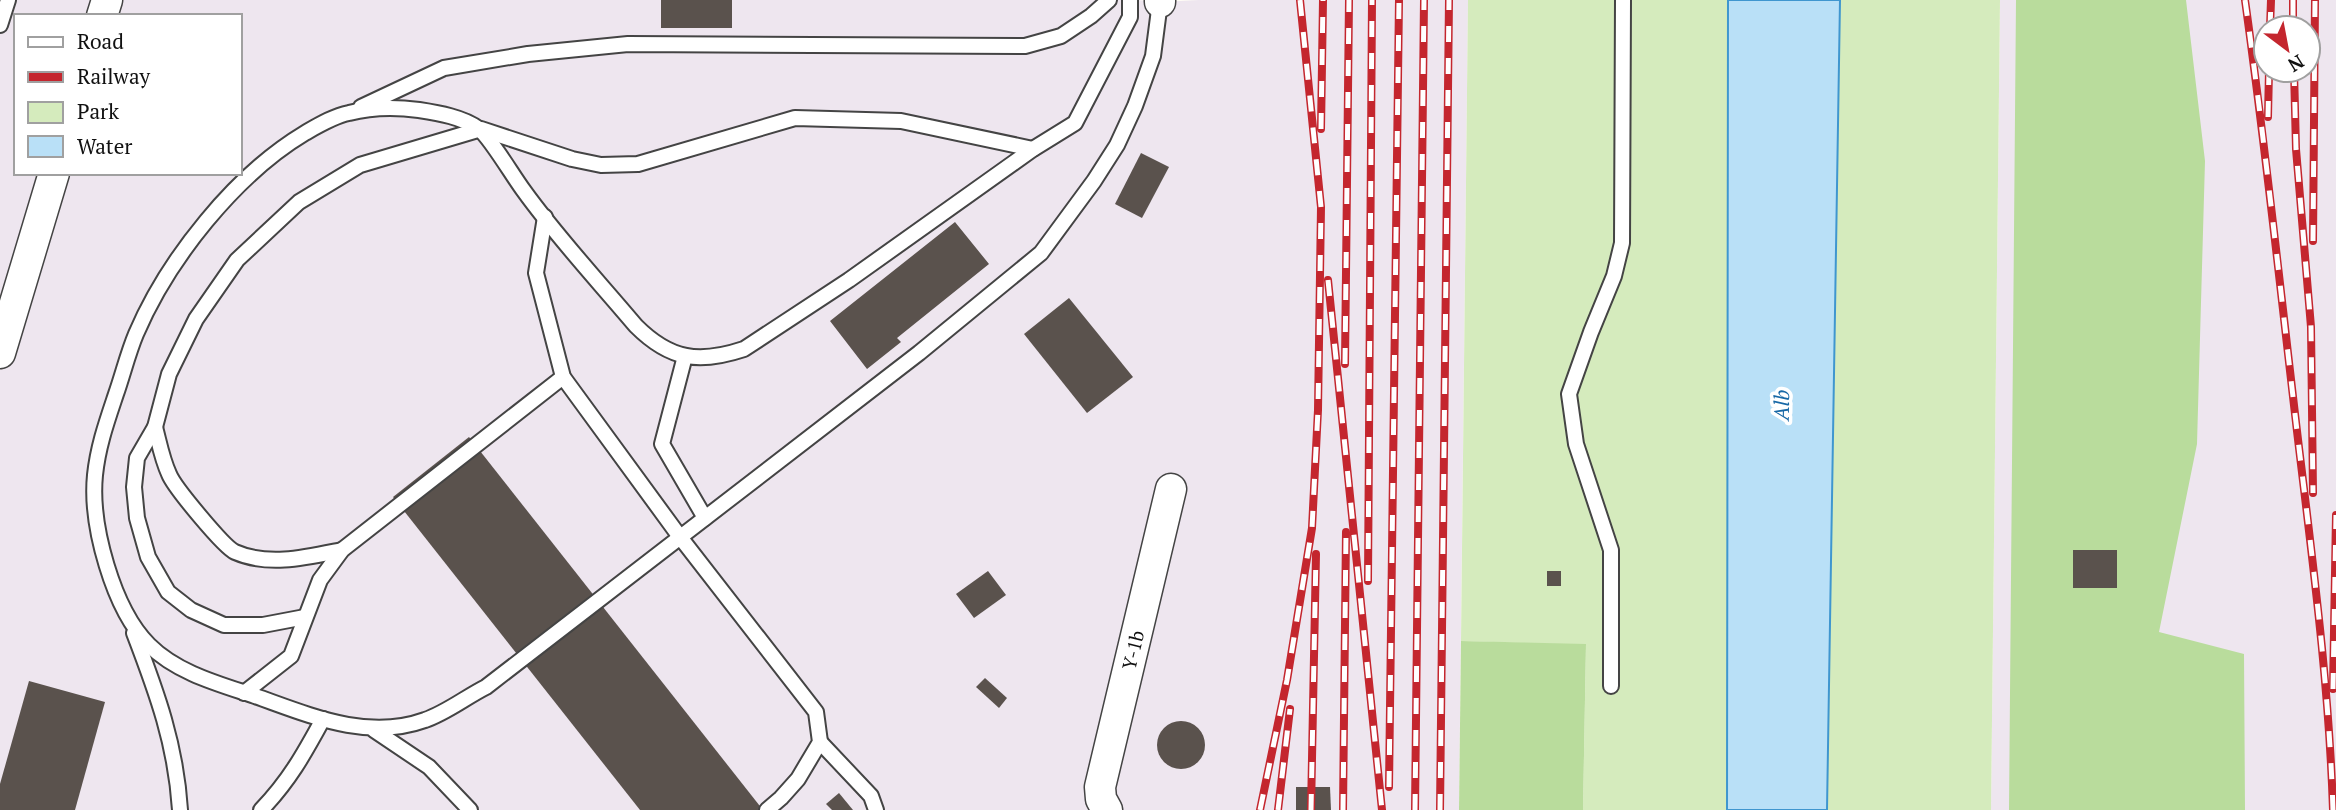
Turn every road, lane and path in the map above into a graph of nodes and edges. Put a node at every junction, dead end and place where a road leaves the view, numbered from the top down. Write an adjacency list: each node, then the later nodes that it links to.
1 (8, 0): 6 (lane)
2 (1109, 0): 7 (lane)
3 (1130, 0): 9 (lane)
4 (1623, 0): 22 (lane)
5 (1160, 1): 17 (lane)
6 (0, 25)
7 (349, 113): 8 (lane); 20 (lane)
8 (481, 130): 9 (lane); 11 (lane); 15 (lane)
9 (1033, 149): 13 (lane)
10 (53, 175): 12 (street)
11 (545, 217): 13 (lane); 14 (lane)
12 (0, 353)
13 (685, 356): 17 (lane)
14 (563, 377): 18 (lane); 19 (lane)
15 (155, 427): 19 (lane); 21 (lane)
16 (1171, 489): 32 (street, Y-1b)
17 (705, 518): 18 (lane)
18 (680, 537): 25 (lane); 26 (lane)
19 (342, 551): 21 (lane)
20 (125, 611): 23 (lane); 28 (lane)
21 (305, 617): 23 (lane)
22 (1611, 686)
23 (244, 693): 24 (lane)
24 (323, 719): 25 (lane); 29 (lane)
25 (374, 730): 27 (lane)
26 (820, 742): 30 (lane); 31 (lane)
27 (464, 808)
28 (180, 810)
29 (261, 810)
30 (767, 810)
31 (876, 810)
32 (1107, 810)

